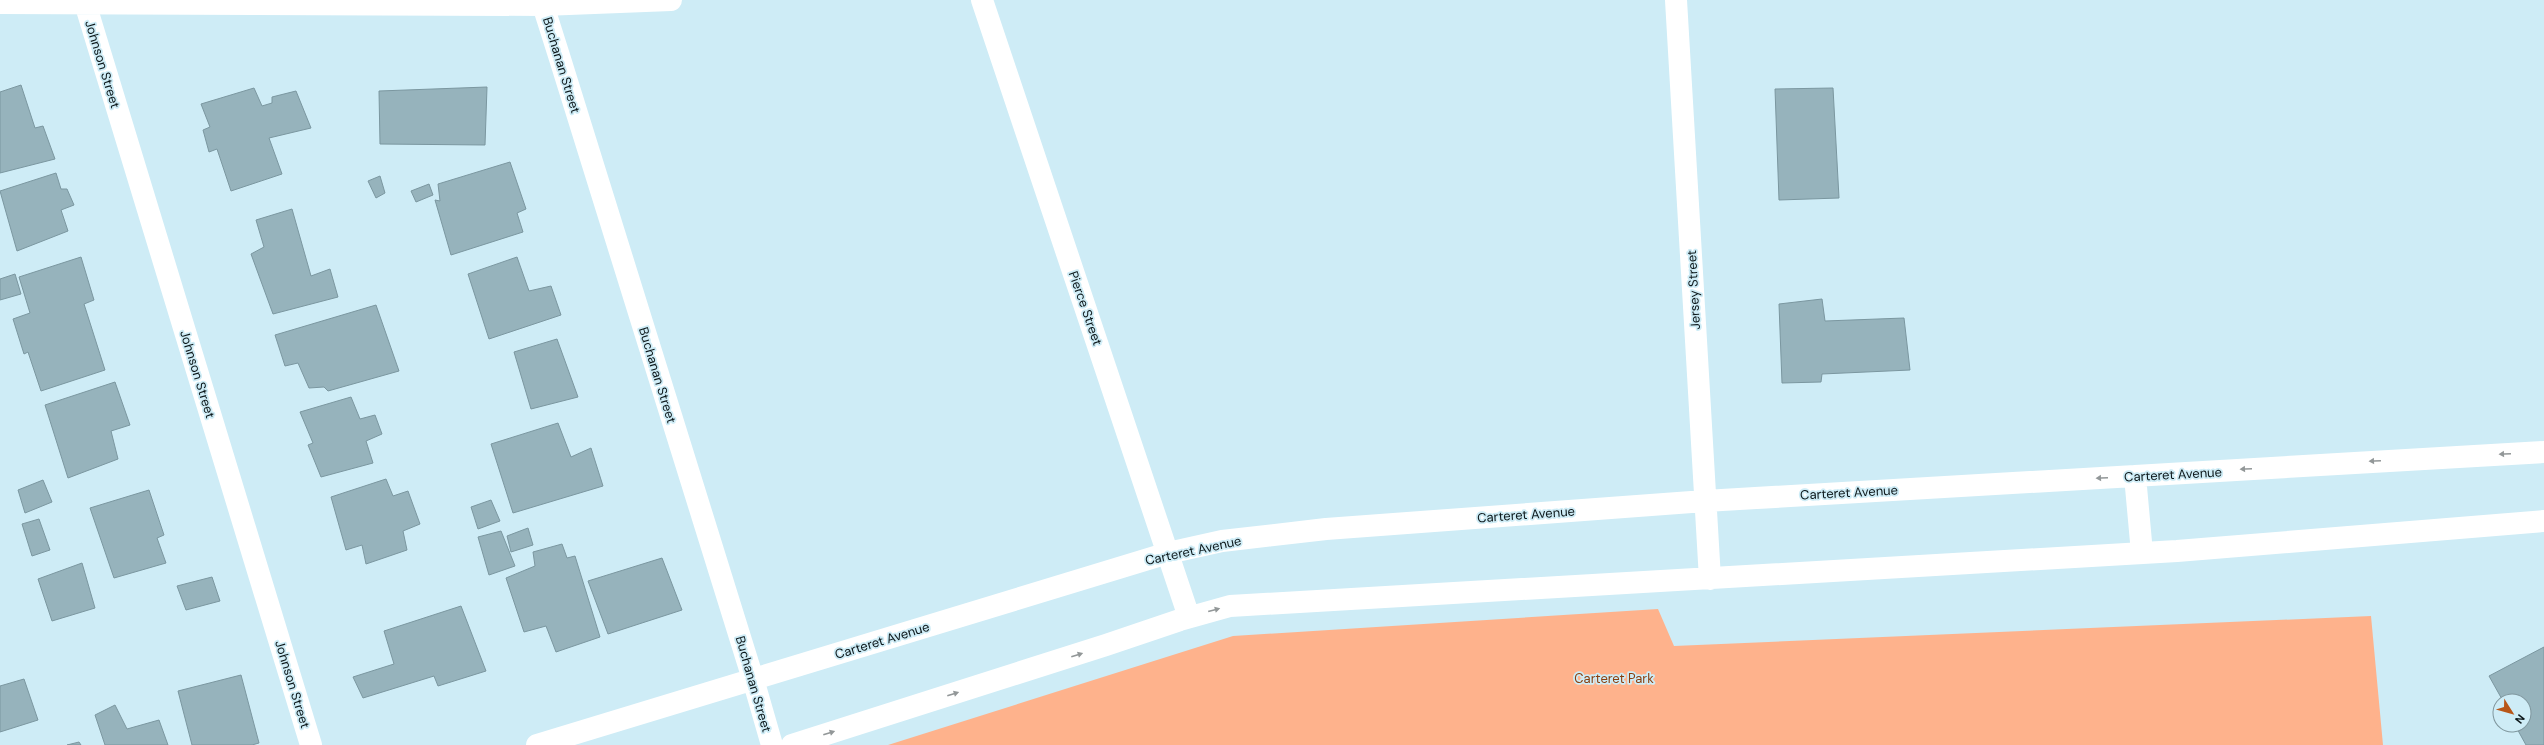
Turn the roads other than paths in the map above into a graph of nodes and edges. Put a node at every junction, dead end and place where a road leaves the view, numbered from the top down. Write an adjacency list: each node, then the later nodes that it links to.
1 (671, 0): 4 (street)
2 (982, 0): 11 (street, Pierce Street)
3 (1676, 0): 9 (street, Jersey Street)
4 (540, 2): 6 (street); 15 (street, Buchanan Street)
5 (0, 3): 6 (street)
6 (85, 3): 16 (street, Johnson Street)
7 (2544, 452): 8 (street, Carteret Avenue, one-way to 8)
8 (2135, 476): 9 (street, Carteret Avenue, one-way to 9); 12 (street)
9 (1705, 501): 11 (street, Carteret Avenue); 13 (street, Jersey Street)
10 (2544, 521): 12 (street)
11 (1168, 553): 14 (street, Pierce Street); 15 (street, Carteret Avenue)
12 (2142, 553): 13 (street)
13 (1710, 579): 14 (street, one-way to 13)
14 (1189, 617): 19 (street, one-way to 14)
15 (753, 678): 17 (street, Carteret Avenue); 18 (street, Buchanan Street)
16 (311, 745)
17 (538, 745)
18 (772, 745)
19 (792, 745)

